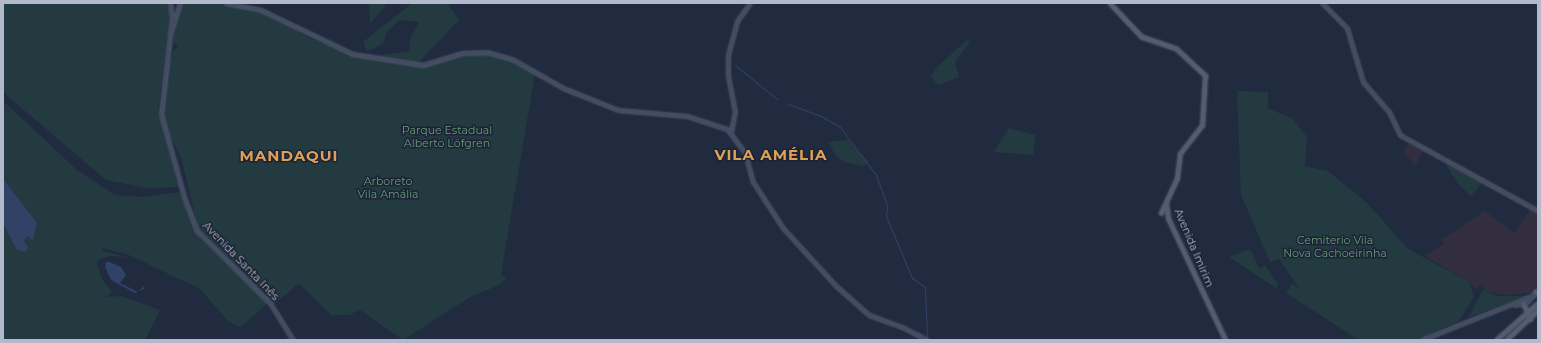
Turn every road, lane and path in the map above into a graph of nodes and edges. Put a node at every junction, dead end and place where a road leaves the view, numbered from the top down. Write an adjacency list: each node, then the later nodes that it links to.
1 (170, 3): 8 (main road, Avenida Santa Inês)
2 (180, 3): 7 (main road)
3 (226, 3): 10 (main road)
4 (750, 3): 10 (main road)
5 (1110, 3): 11 (main road, Avenida Imirim)
6 (1323, 3): 12 (main road)
7 (175, 24): 8 (main road); 9 (main road)
8 (170, 28): 9 (main road, Avenida Santa Inês)
9 (169, 36): 21 (main road, Avenida Santa Inês)
10 (731, 132): 22 (main road)
11 (1167, 203): 13 (main road); 23 (main road, Avenida Imirim)
12 (1538, 211)
13 (1162, 213)
14 (1537, 292): 15 (main road); 17 (main road)
15 (1524, 304): 17 (main road); 18 (main road)
16 (1538, 304): 18 (main road)
17 (1510, 306): 24 (main road)
18 (1527, 313): 20 (main road); 25 (main road)
19 (1537, 313): 20 (main road)
20 (1531, 319): 26 (main road)
21 (293, 340)
22 (927, 340)
23 (1226, 340)
24 (1421, 340)
25 (1497, 340)
26 (1507, 340)

